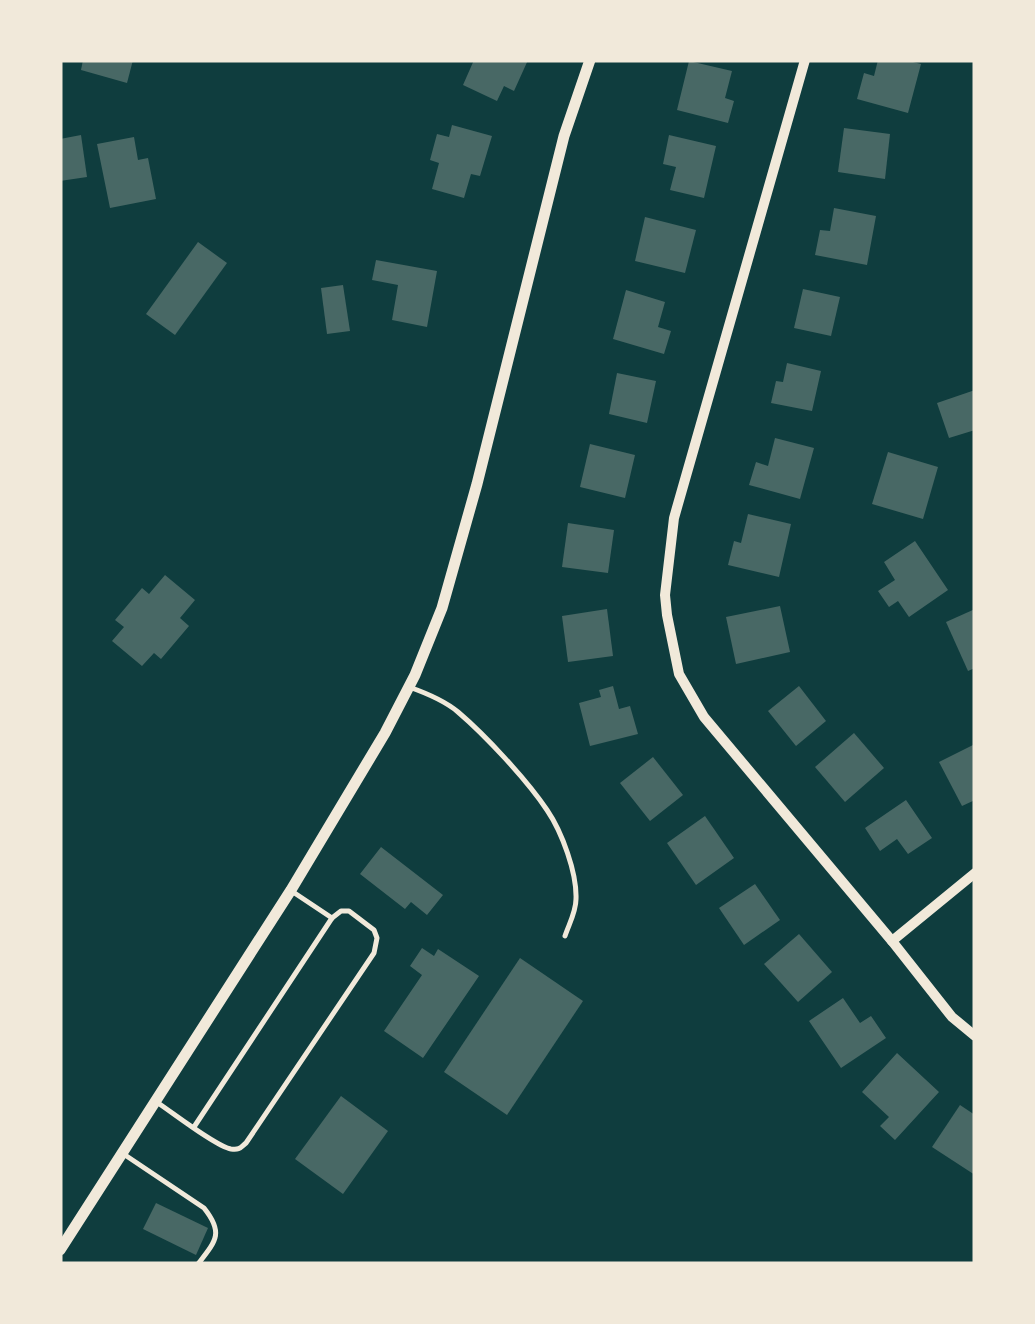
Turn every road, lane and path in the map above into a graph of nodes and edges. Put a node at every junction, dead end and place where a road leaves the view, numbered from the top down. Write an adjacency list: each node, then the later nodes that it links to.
1 (590, 60): 3 (street)
2 (805, 60): 8 (street)
3 (409, 687): 5 (street); 7 (lane)
4 (975, 873): 8 (street)
5 (290, 890): 6 (lane); 10 (street)
6 (332, 918): 11 (lane); 11 (lane)
7 (565, 936)
8 (892, 940): 9 (street)
9 (975, 1036)
10 (156, 1101): 11 (lane); 12 (street)
11 (194, 1127)
12 (122, 1154): 13 (street); 14 (lane)
13 (60, 1250)
14 (198, 1264)

